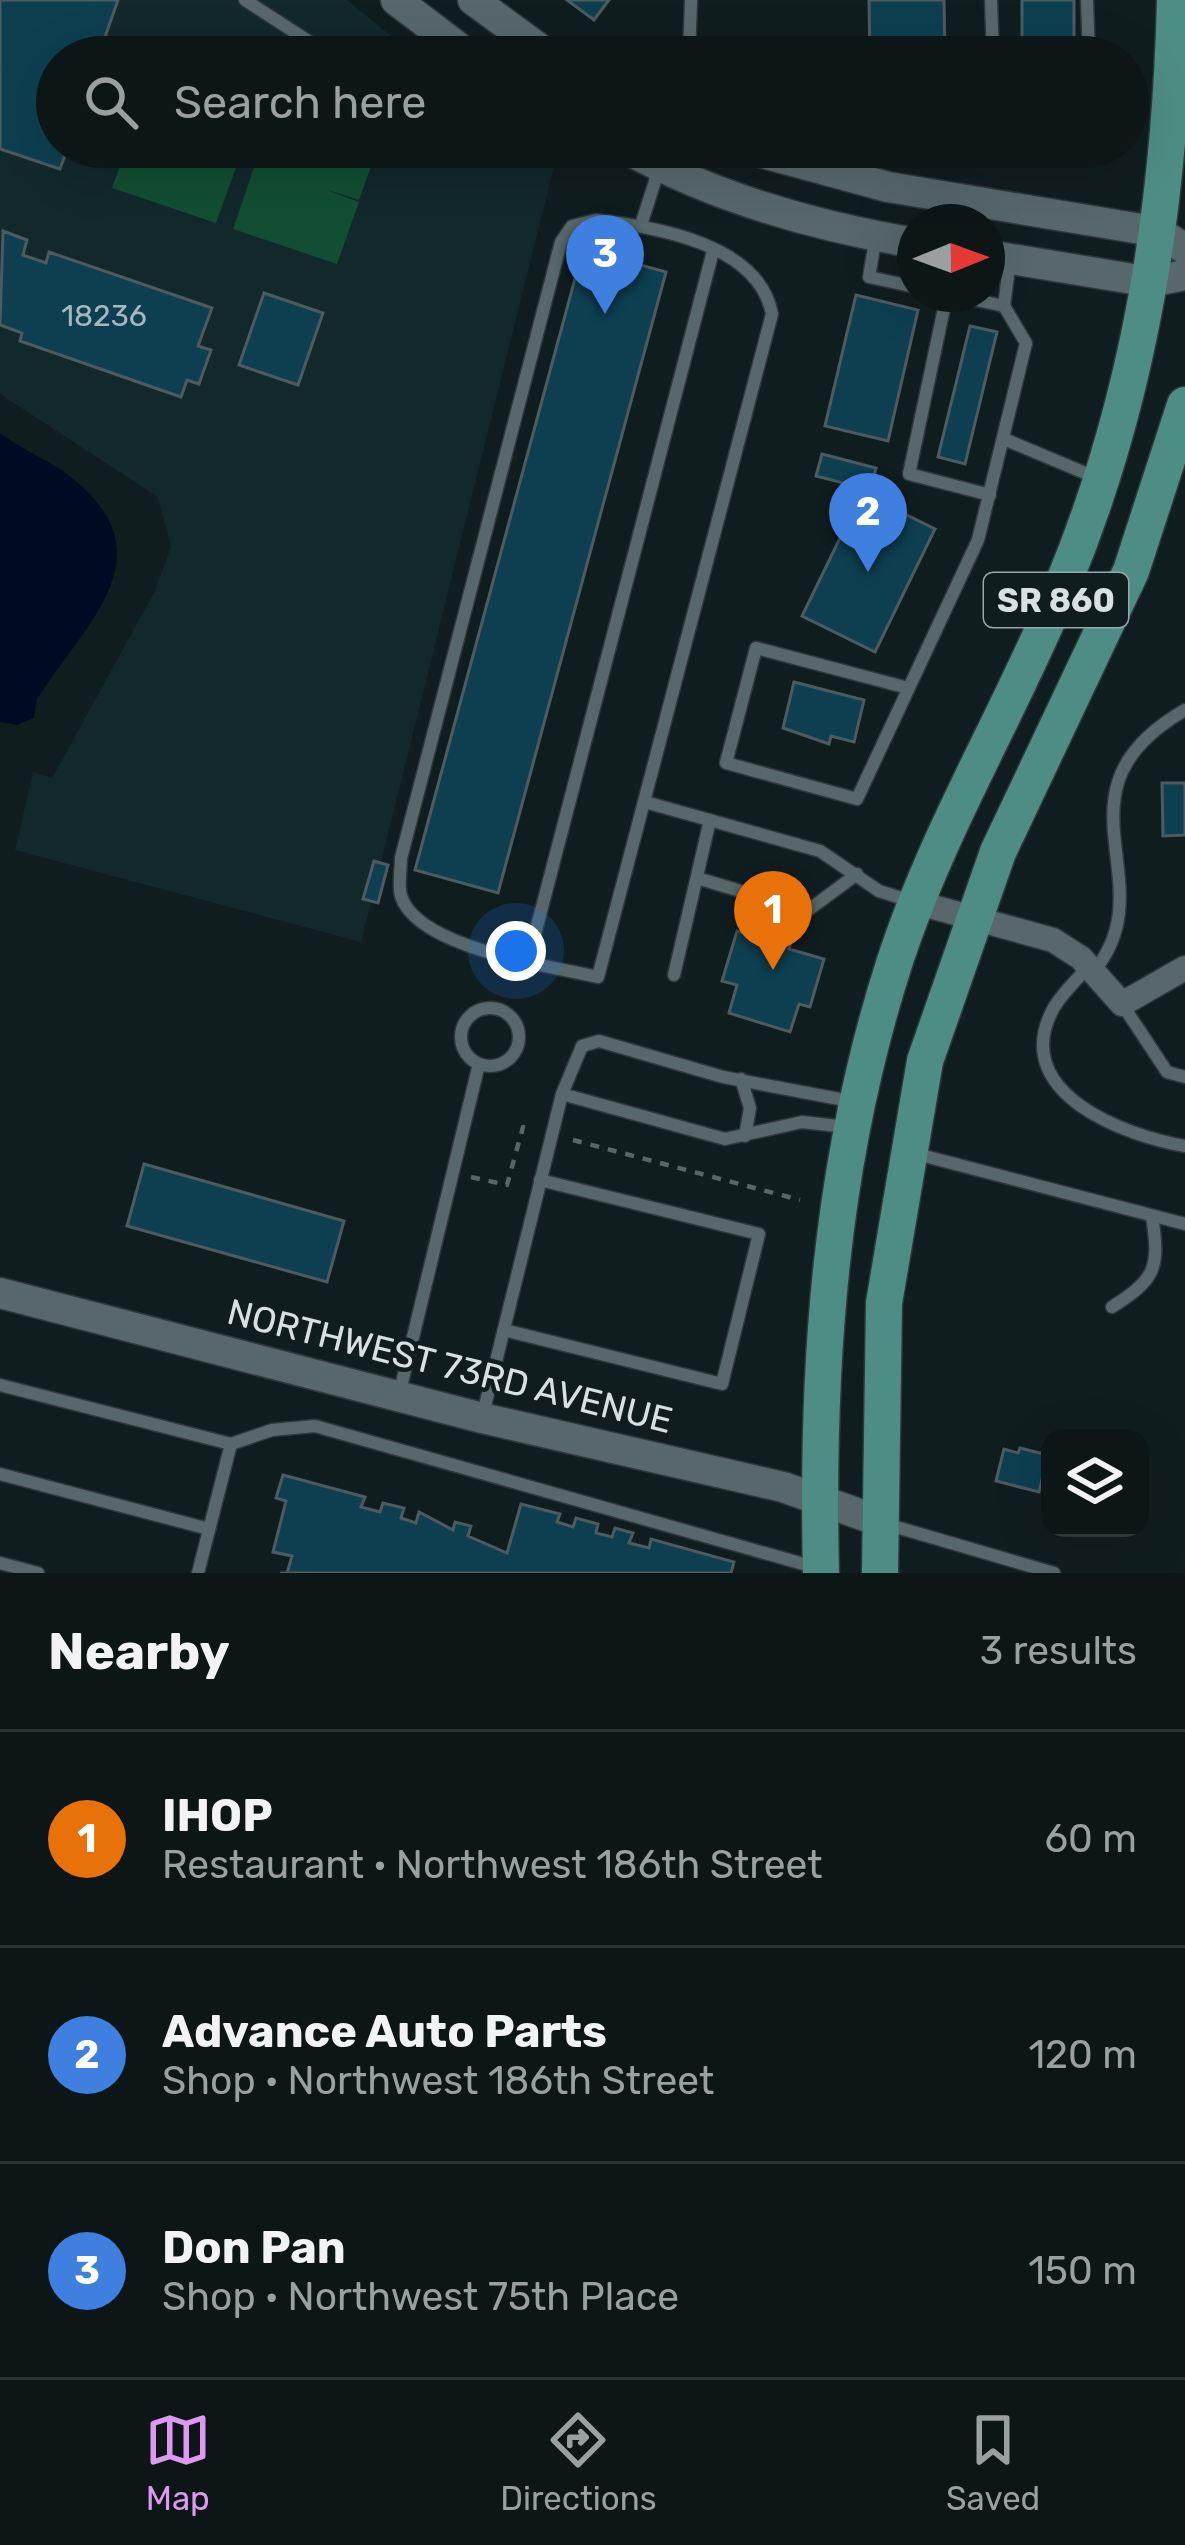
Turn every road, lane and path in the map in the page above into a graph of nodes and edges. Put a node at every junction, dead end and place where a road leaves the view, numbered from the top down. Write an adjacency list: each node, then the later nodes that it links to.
1 (245, 0): 8 (lane)
2 (395, 0): 9 (street)
3 (473, 0): 10 (street)
4 (691, 0): 11 (lane)
5 (991, 0): 12 (lane)
6 (1087, 0): 13 (lane)
7 (1174, 0): 20 (main road, SR 860)
8 (301, 36)
9 (443, 36)
10 (522, 36)
11 (690, 36)
12 (992, 36)
13 (1088, 36)
14 (660, 168): 17 (lane)
15 (685, 168): 18 (street)
16 (816, 168): 20 (street)
17 (641, 226): 21 (lane); 39 (lane)
18 (877, 236): 19 (street); 24 (lane)
19 (897, 240)
20 (1172, 241): 23 (main road, SR 860)
21 (713, 251): 33 (lane); 39 (lane)
22 (1005, 258): 23 (street)
23 (1168, 279): 29 (main road, SR 860)
24 (897, 282)
25 (1005, 308): 28 (lane)
26 (944, 312): 30 (lane)
27 (1185, 405): 38 (main road, SR 860)
28 (1004, 439): 29 (lane); 30 (lane)
29 (1102, 480): 37 (main road, SR 860)
30 (990, 495): 31 (lane)
31 (908, 688): 31 (lane)
32 (1185, 710): 41 (lane)
33 (645, 802): 34 (lane); 39 (lane)
34 (710, 820): 35 (lane); 36 (lane)
35 (857, 874): 36 (lane); 37 (lane)
36 (697, 878): 42 (lane)
37 (916, 902): 38 (street); 48 (main road, SR 860)
38 (972, 916): 41 (street); 52 (main road, SR 860)
39 (528, 961)
40 (1185, 968): 43 (street)
41 (1091, 969): 43 (street); 51 (lane)
42 (674, 976)
43 (1122, 1004): 45 (lane)
44 (479, 1064): 44 (lane); 53 (lane)
45 (1185, 1077)
46 (741, 1079): 47 (lane); 48 (lane); 50 (lane)
47 (562, 1094): 49 (lane); 50 (lane)
48 (853, 1115): 50 (lane); 66 (main road, SR 860)
49 (552, 1135): 53 (path); 54 (lane); 55 (path)
50 (745, 1136)
51 (1185, 1146)
52 (906, 1151): 56 (lane); 67 (main road, SR 860)
53 (453, 1173): 62 (lane)
54 (541, 1180): 60 (lane); 60 (lane)
55 (800, 1200)
56 (1153, 1216): 57 (lane); 59 (lane)
57 (1185, 1224)
58 (0, 1293): 62 (street, NORTHWEST 73RD AVENUE)
59 (1112, 1307)
60 (504, 1330): 63 (lane)
61 (0, 1385): 64 (lane)
62 (399, 1396): 63 (street, NORTHWEST 73RD AVENUE)
63 (482, 1418): 66 (street, NORTHWEST 73RD AVENUE)
64 (231, 1444): 68 (lane); 71 (lane)
65 (0, 1474): 68 (lane)
66 (819, 1496): 67 (street, NORTHWEST 73RD AVENUE); 71 (main road, SR 860)
67 (879, 1521): 70 (lane); 74 (main road, SR 860)
68 (209, 1529): 73 (lane)
69 (0, 1563): 72 (lane)
70 (1018, 1569): 75 (lane)
71 (821, 1571)
72 (38, 1573)
73 (198, 1573)
74 (880, 1573)
75 (1054, 1573)

